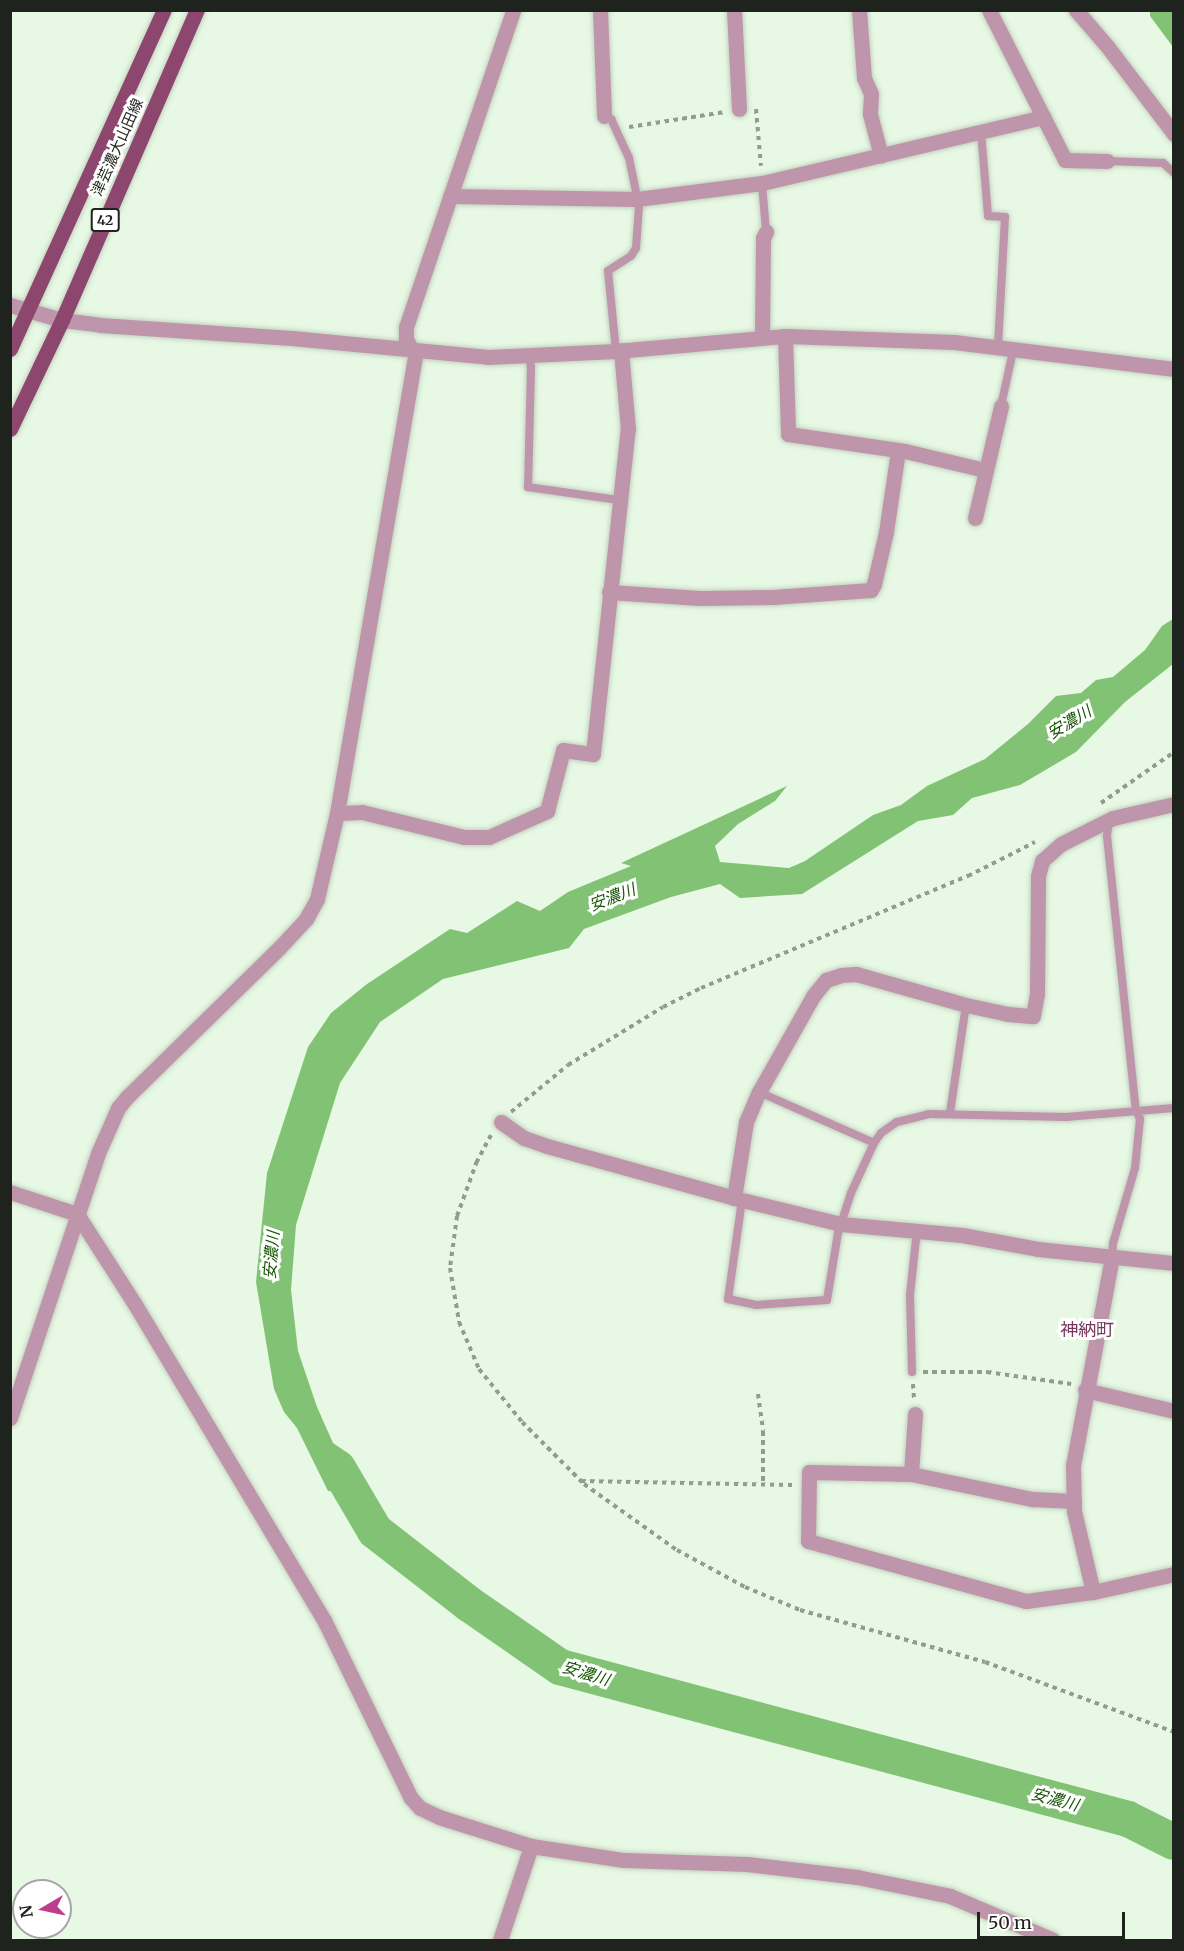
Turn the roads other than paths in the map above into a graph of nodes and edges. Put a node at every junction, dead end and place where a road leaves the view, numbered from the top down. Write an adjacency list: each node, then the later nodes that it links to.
1 (164, 10): 22 (main road, 津芸濃大山田線 / 42)
2 (197, 10): 23 (main road, 津芸濃大山田線 / 42)
3 (513, 10): 18 (street)
4 (600, 10): 10 (street)
5 (734, 10): 9 (street)
6 (859, 10): 14 (street)
7 (989, 10): 11 (street)
8 (1076, 10): 13 (street)
9 (739, 109)
10 (604, 116): 19 (lane)
11 (1043, 117): 12 (street); 15 (street)
12 (981, 132): 14 (street); 27 (lane)
13 (1173, 134)
14 (881, 156): 17 (street)
15 (1107, 161): 16 (lane)
16 (1173, 173)
17 (762, 183): 19 (street); 20 (lane)
18 (450, 196): 19 (street); 29 (street)
19 (637, 199): 28 (lane)
20 (766, 232): 24 (street)
21 (10, 305): 22 (street)
22 (27, 311): 23 (street); 26 (main road, 津芸濃大山田線 / 42)
23 (62, 320): 29 (street); 33 (main road, 津芸濃大山田線 / 42)
24 (762, 336): 25 (street); 28 (street)
25 (785, 336): 27 (street); 34 (street)
26 (10, 349)
27 (1005, 349): 31 (street); 32 (lane)
28 (619, 350): 30 (street); 36 (street)
29 (414, 351): 30 (street); 40 (street)
30 (529, 356): 36 (lane)
31 (1173, 369)
32 (1001, 406): 35 (street)
33 (10, 429)
34 (898, 451): 35 (street); 38 (street)
35 (985, 470): 37 (street)
36 (618, 500): 38 (street)
37 (975, 518)
38 (609, 592): 40 (street)
39 (1173, 804): 41 (street)
40 (337, 813): 51 (street)
41 (1109, 820): 42 (street); 45 (lane)
42 (966, 1005): 43 (street); 46 (lane)
43 (759, 1092): 48 (lane); 50 (street)
44 (1173, 1108): 45 (lane)
45 (1137, 1110): 46 (lane); 54 (lane)
46 (950, 1113): 48 (lane)
47 (501, 1122): 50 (street)
48 (874, 1143): 52 (lane)
49 (10, 1192): 51 (street)
50 (738, 1199): 52 (street); 52 (lane)
51 (77, 1214): 60 (street); 65 (street)
52 (841, 1224): 53 (street)
53 (920, 1231): 54 (street); 56 (lane)
54 (1112, 1257): 55 (street); 57 (street)
55 (1173, 1263)
56 (912, 1372)
57 (1086, 1388): 58 (street); 62 (street)
58 (1173, 1411)
59 (915, 1414): 61 (street)
60 (10, 1418)
61 (910, 1474): 62 (street); 64 (street)
62 (1074, 1502): 64 (street)
63 (1173, 1574): 64 (street)
64 (1093, 1592)
65 (531, 1846): 66 (street); 67 (street)
66 (500, 1941)
67 (1053, 1941)

